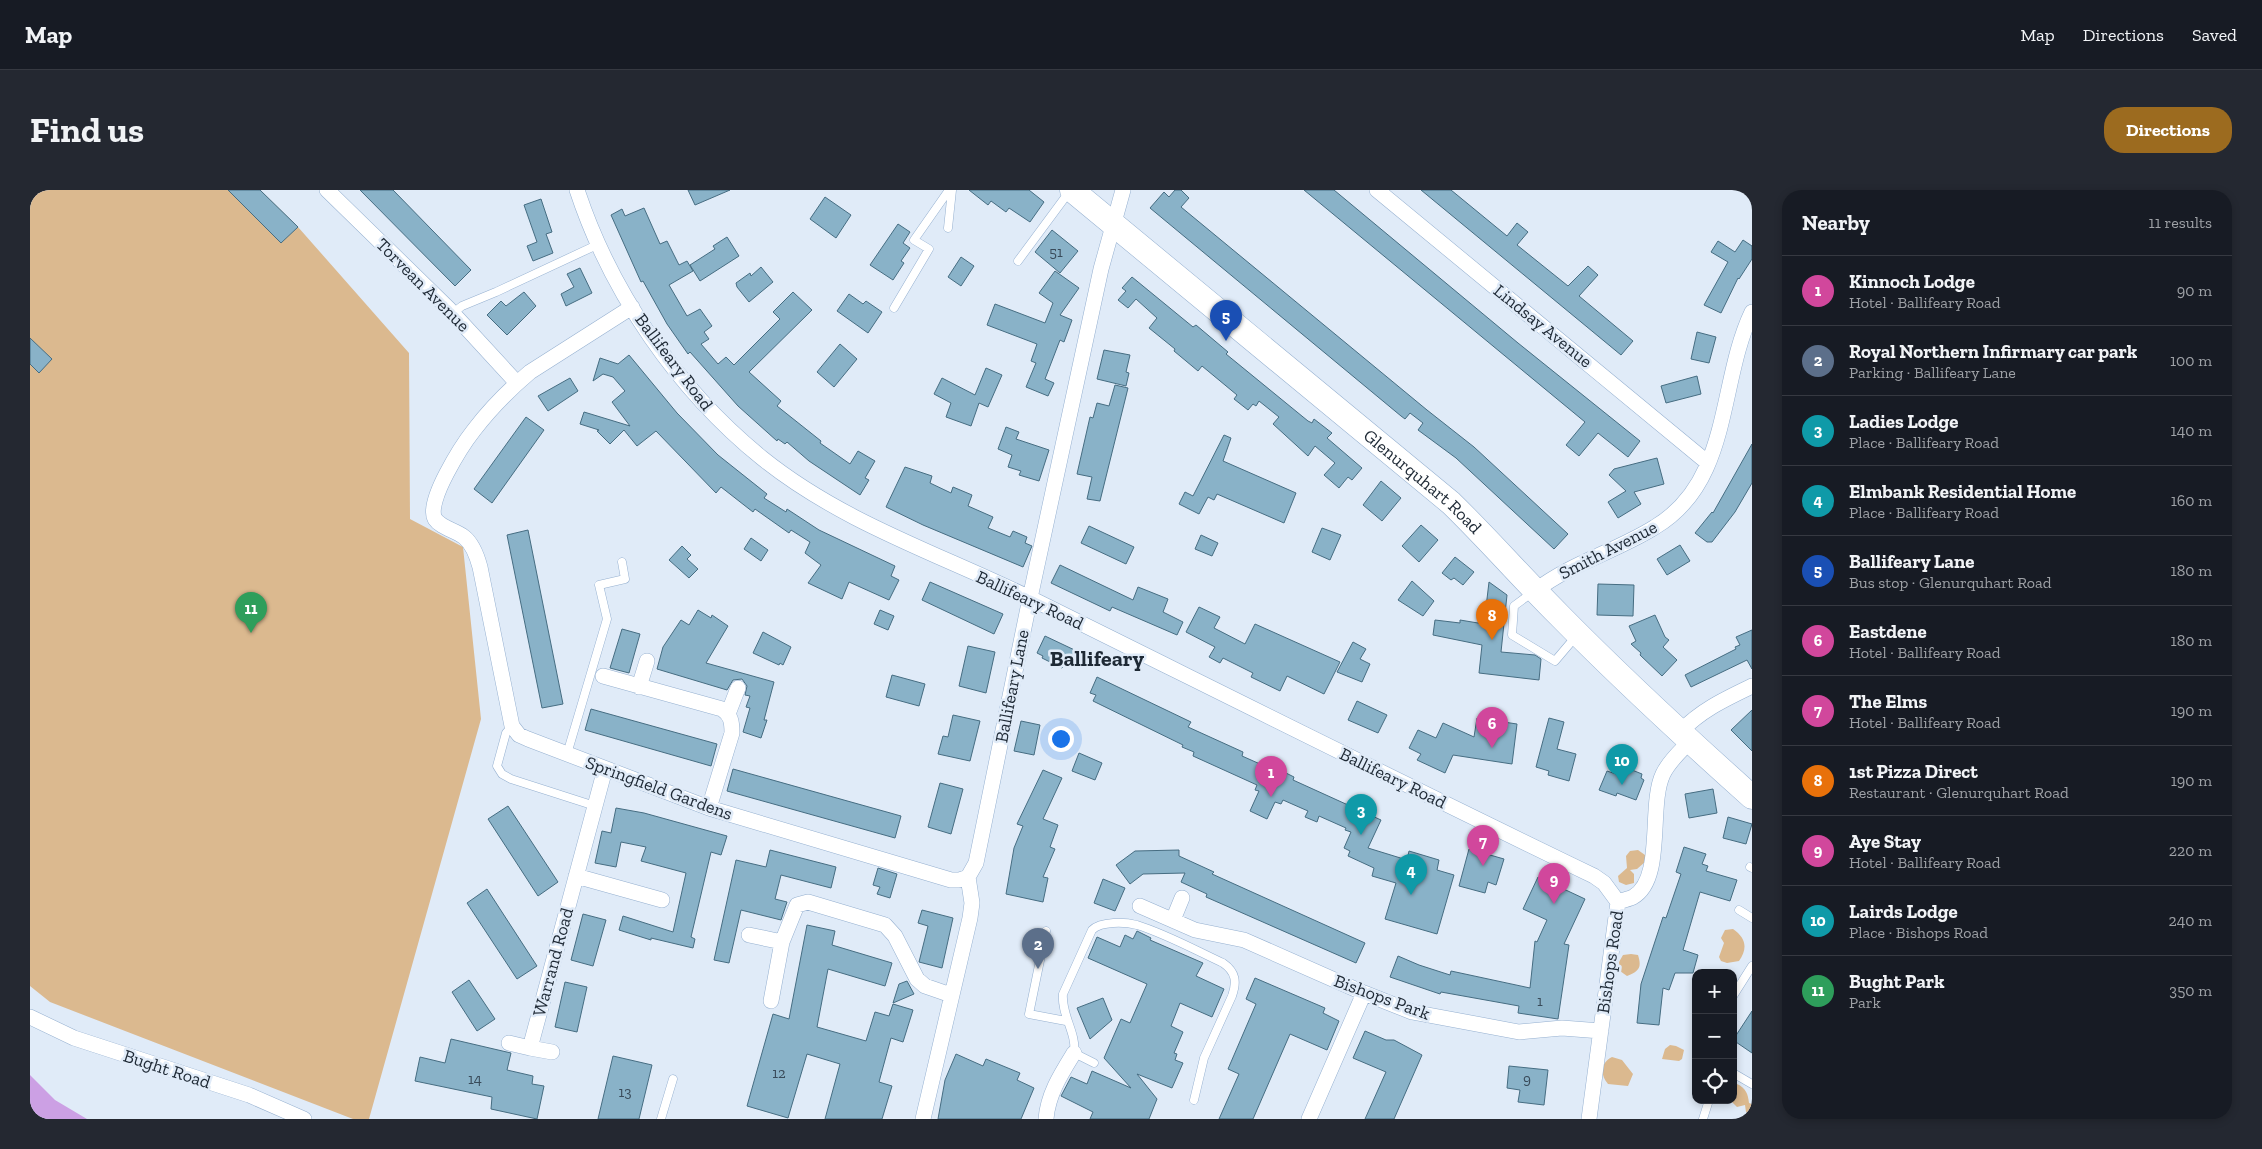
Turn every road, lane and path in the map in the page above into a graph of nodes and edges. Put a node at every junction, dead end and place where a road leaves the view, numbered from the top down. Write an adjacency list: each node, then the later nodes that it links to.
1 (327, 190): 14 (street, Torvean Avenue)
2 (577, 190): 9 (street, Ballifeary Road)
3 (951, 190): 8 (lane); 12 (lane)
4 (1071, 190): 7 (highway, Glenurquhart Road); 10 (lane)
5 (1122, 190): 7 (street, Ballifeary Lane)
6 (1377, 190): 16 (street, Lindsay Avenue)
7 (1112, 223): 18 (highway, Glenurquhart Road); 19 (street, Ballifeary Lane)
8 (948, 228)
9 (599, 244): 11 (street, Ballifeary Road); 14 (lane)
10 (1018, 261)
11 (632, 307): 15 (street); 19 (street, Ballifeary Road)
12 (894, 308)
13 (1752, 312): 16 (street, Smith Avenue)
14 (453, 313): 15 (street, Torvean Avenue)
15 (517, 383): 27 (street)
16 (1708, 463): 18 (street, Smith Avenue)
17 (622, 562): 29 (lane)
18 (1535, 591): 20 (highway, Glenurquhart Road); 20 (lane)
19 (1030, 598): 35 (street, Ballifeary Lane); 38 (street, Ballifeary Road)
20 (1578, 634): 28 (highway, Glenurquhart Road)
21 (647, 661): 24 (street)
22 (603, 676): 24 (street)
23 (1752, 686): 28 (street, Bishops Road)
24 (639, 687): 26 (street)
25 (738, 688): 26 (street)
26 (728, 714): 33 (street)
27 (512, 726): 29 (street, Springfield Gardens); 32 (lane)
28 (1685, 736): 31 (highway, Glenurquhart Road); 38 (street, Bishops Road)
29 (567, 754): 30 (street, Springfield Gardens)
30 (605, 769): 32 (street, Warrand Road); 33 (street, Springfield Gardens)
31 (1752, 797)
32 (595, 806): 34 (street, Warrand Road)
33 (709, 808): 35 (street, Springfield Gardens)
34 (576, 876): 37 (street); 55 (street, Warrand Road)
35 (968, 877): 49 (street)
36 (1182, 898): 42 (street)
37 (662, 900)
38 (1618, 902): 53 (street, Bishops Road)
39 (1140, 906): 42 (street, Bishops Park)
40 (1739, 910): 41 (lane)
41 (1752, 918)
42 (1173, 920): 48 (street, Bishops Park)
43 (1046, 932): 52 (lane)
44 (749, 935): 45 (street)
45 (782, 942): 49 (street); 50 (street)
46 (1752, 966): 47 (lane)
47 (1737, 990)
48 (1364, 993): 53 (street, Bishops Park); 68 (street)
49 (951, 995): 66 (street)
50 (771, 1001)
51 (30, 1016): 64 (street, Bught Road)
52 (1066, 1021): 57 (lane); 62 (lane)
53 (1601, 1031): 69 (street, Bishops Road)
54 (509, 1043): 55 (street)
55 (530, 1048): 56 (street)
56 (552, 1052)
57 (1074, 1054): 58 (lane); 67 (street)
58 (1094, 1063)
59 (1737, 1075): 61 (lane)
60 (673, 1079): 65 (lane)
61 (1752, 1084)
62 (1194, 1100)
63 (1708, 1104): 70 (lane)
64 (304, 1119)
65 (661, 1119)
66 (923, 1119)
67 (1046, 1119)
68 (1310, 1119)
69 (1590, 1119)
70 (1703, 1119)

